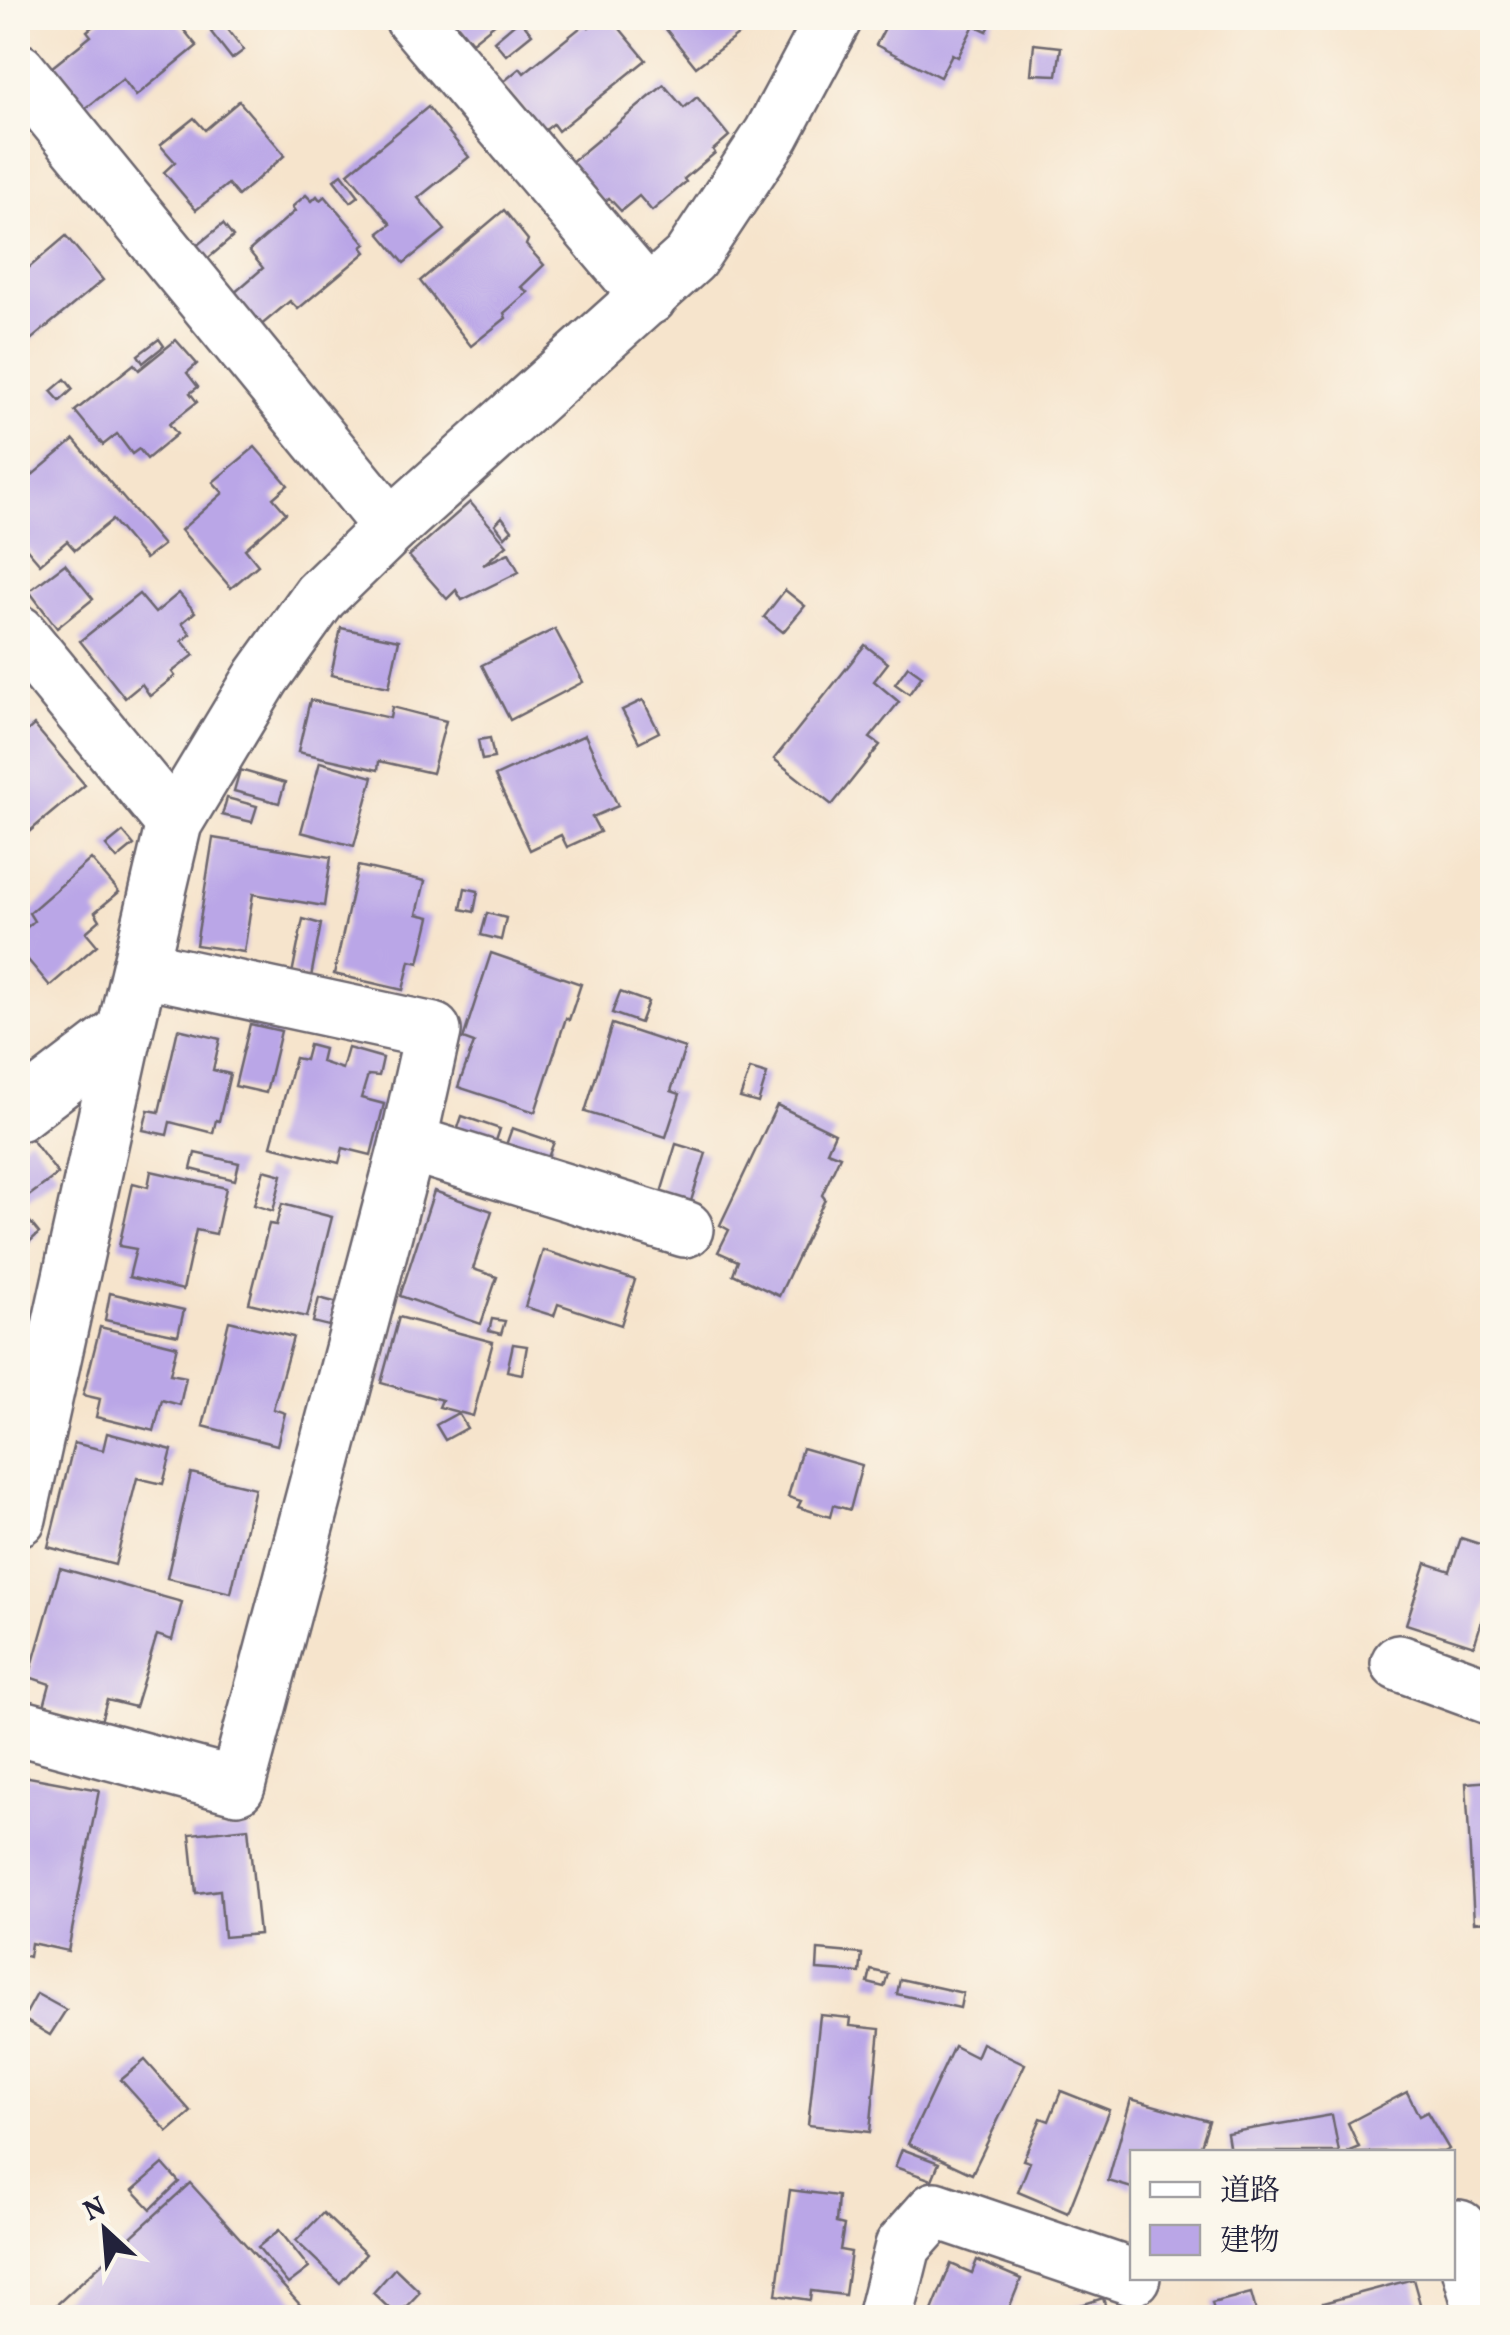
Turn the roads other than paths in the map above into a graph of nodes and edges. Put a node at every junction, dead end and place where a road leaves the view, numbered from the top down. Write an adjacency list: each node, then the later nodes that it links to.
1 (413, 18): 4 (street)
2 (834, 18): 4 (street)
3 (18, 71): 5 (street)
4 (648, 297): 5 (street)
5 (390, 527): 8 (street)
6 (18, 633): 7 (street)
7 (35, 689): 8 (street)
8 (174, 823): 9 (street)
9 (141, 968): 10 (street); 12 (street)
10 (125, 1031): 11 (street); 14 (street)
11 (18, 1113)
12 (408, 1143): 13 (street); 17 (street)
13 (685, 1229)
14 (18, 1518)
15 (1399, 1664): 16 (street)
16 (1492, 1697)
17 (18, 1727)
18 (1455, 2229): 21 (street)
19 (1130, 2276): 20 (street)
20 (885, 2318)
21 (1484, 2318)

